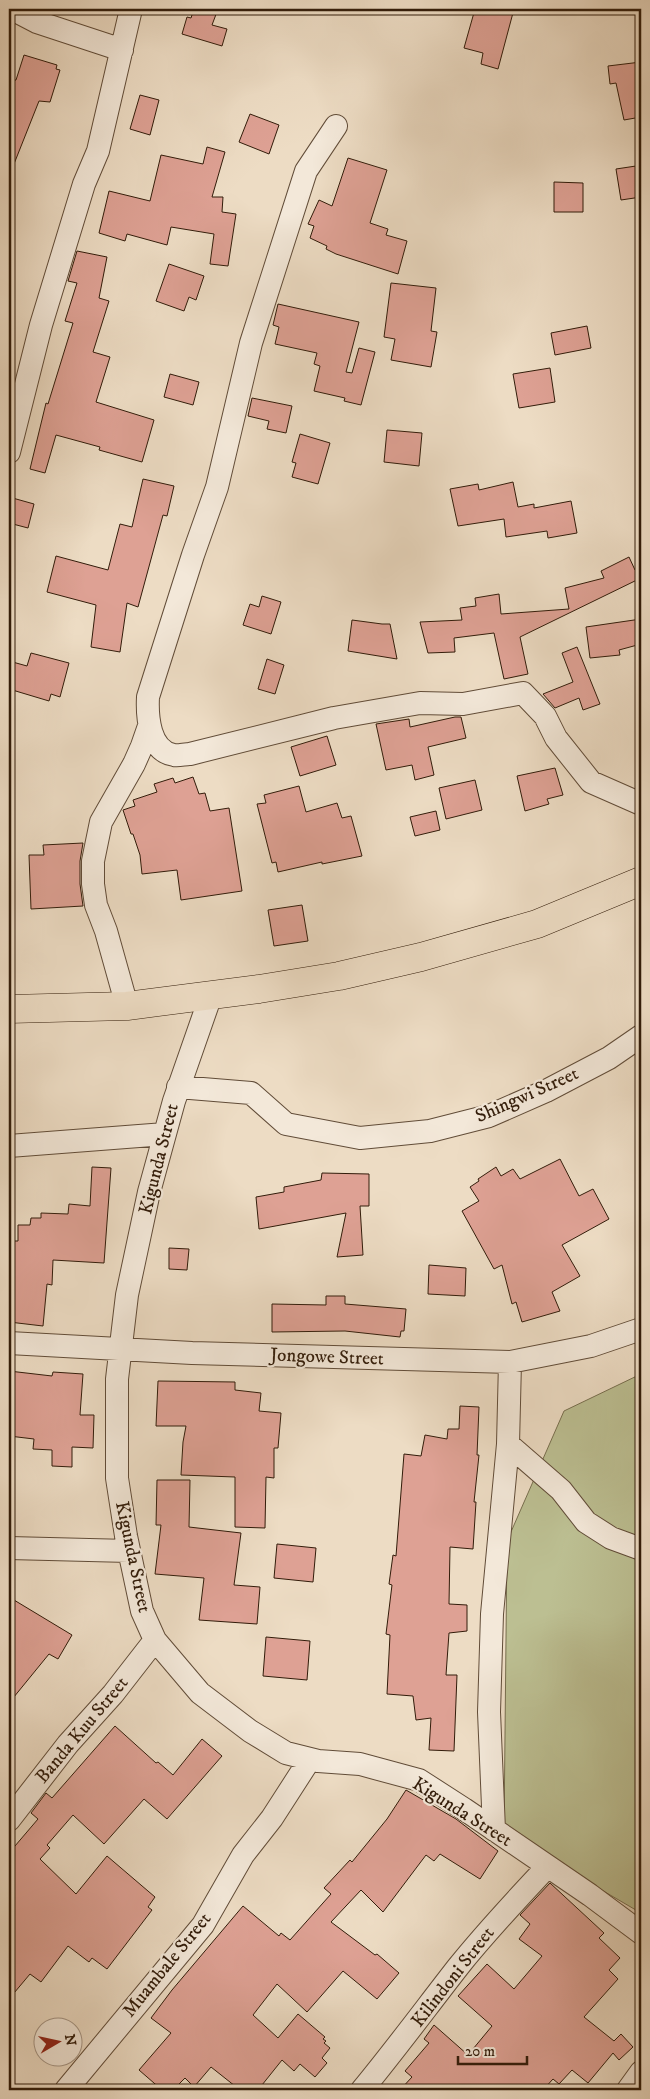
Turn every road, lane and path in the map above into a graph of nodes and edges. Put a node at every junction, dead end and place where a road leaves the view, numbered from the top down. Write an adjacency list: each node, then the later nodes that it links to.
1 (12, 9): 3 (street)
2 (131, 9): 3 (street)
3 (122, 50): 5 (street)
4 (336, 126): 6 (street)
5 (9, 452)
6 (149, 726): 7 (street); 10 (street)
7 (641, 804)
8 (641, 881): 9 (highway)
9 (211, 995): 10 (highway); 13 (street, Kigunda Street)
10 (127, 1006): 11 (highway)
11 (9, 1008)
12 (641, 1036): 13 (street, Shingwi Street)
13 (178, 1087): 14 (street, Kigunda Street)
14 (165, 1134): 15 (street); 18 (street, Kigunda Street)
15 (9, 1146)
16 (641, 1329): 19 (street, Jongowe Street)
17 (9, 1343): 18 (street, Jongowe Street)
18 (120, 1349): 19 (street, Jongowe Street); 23 (street, Kigunda Street)
19 (510, 1362): 20 (street)
20 (508, 1444): 22 (street); 27 (street)
21 (9, 1548): 23 (street)
22 (641, 1549)
23 (129, 1550): 24 (street, Kigunda Street)
24 (156, 1640): 25 (street, Kigunda Street); 26 (street, Banda Kuu Street)
25 (310, 1759): 27 (street, Kigunda Street); 31 (street, Muambale Street)
26 (9, 1820)
27 (494, 1830): 28 (street, Kigunda Street)
28 (547, 1867): 29 (street, Kigunda Street); 32 (street, Kilindoni Street)
29 (641, 1933)
30 (641, 2072): 33 (street)
31 (66, 2090)
32 (362, 2090)
33 (628, 2090)

